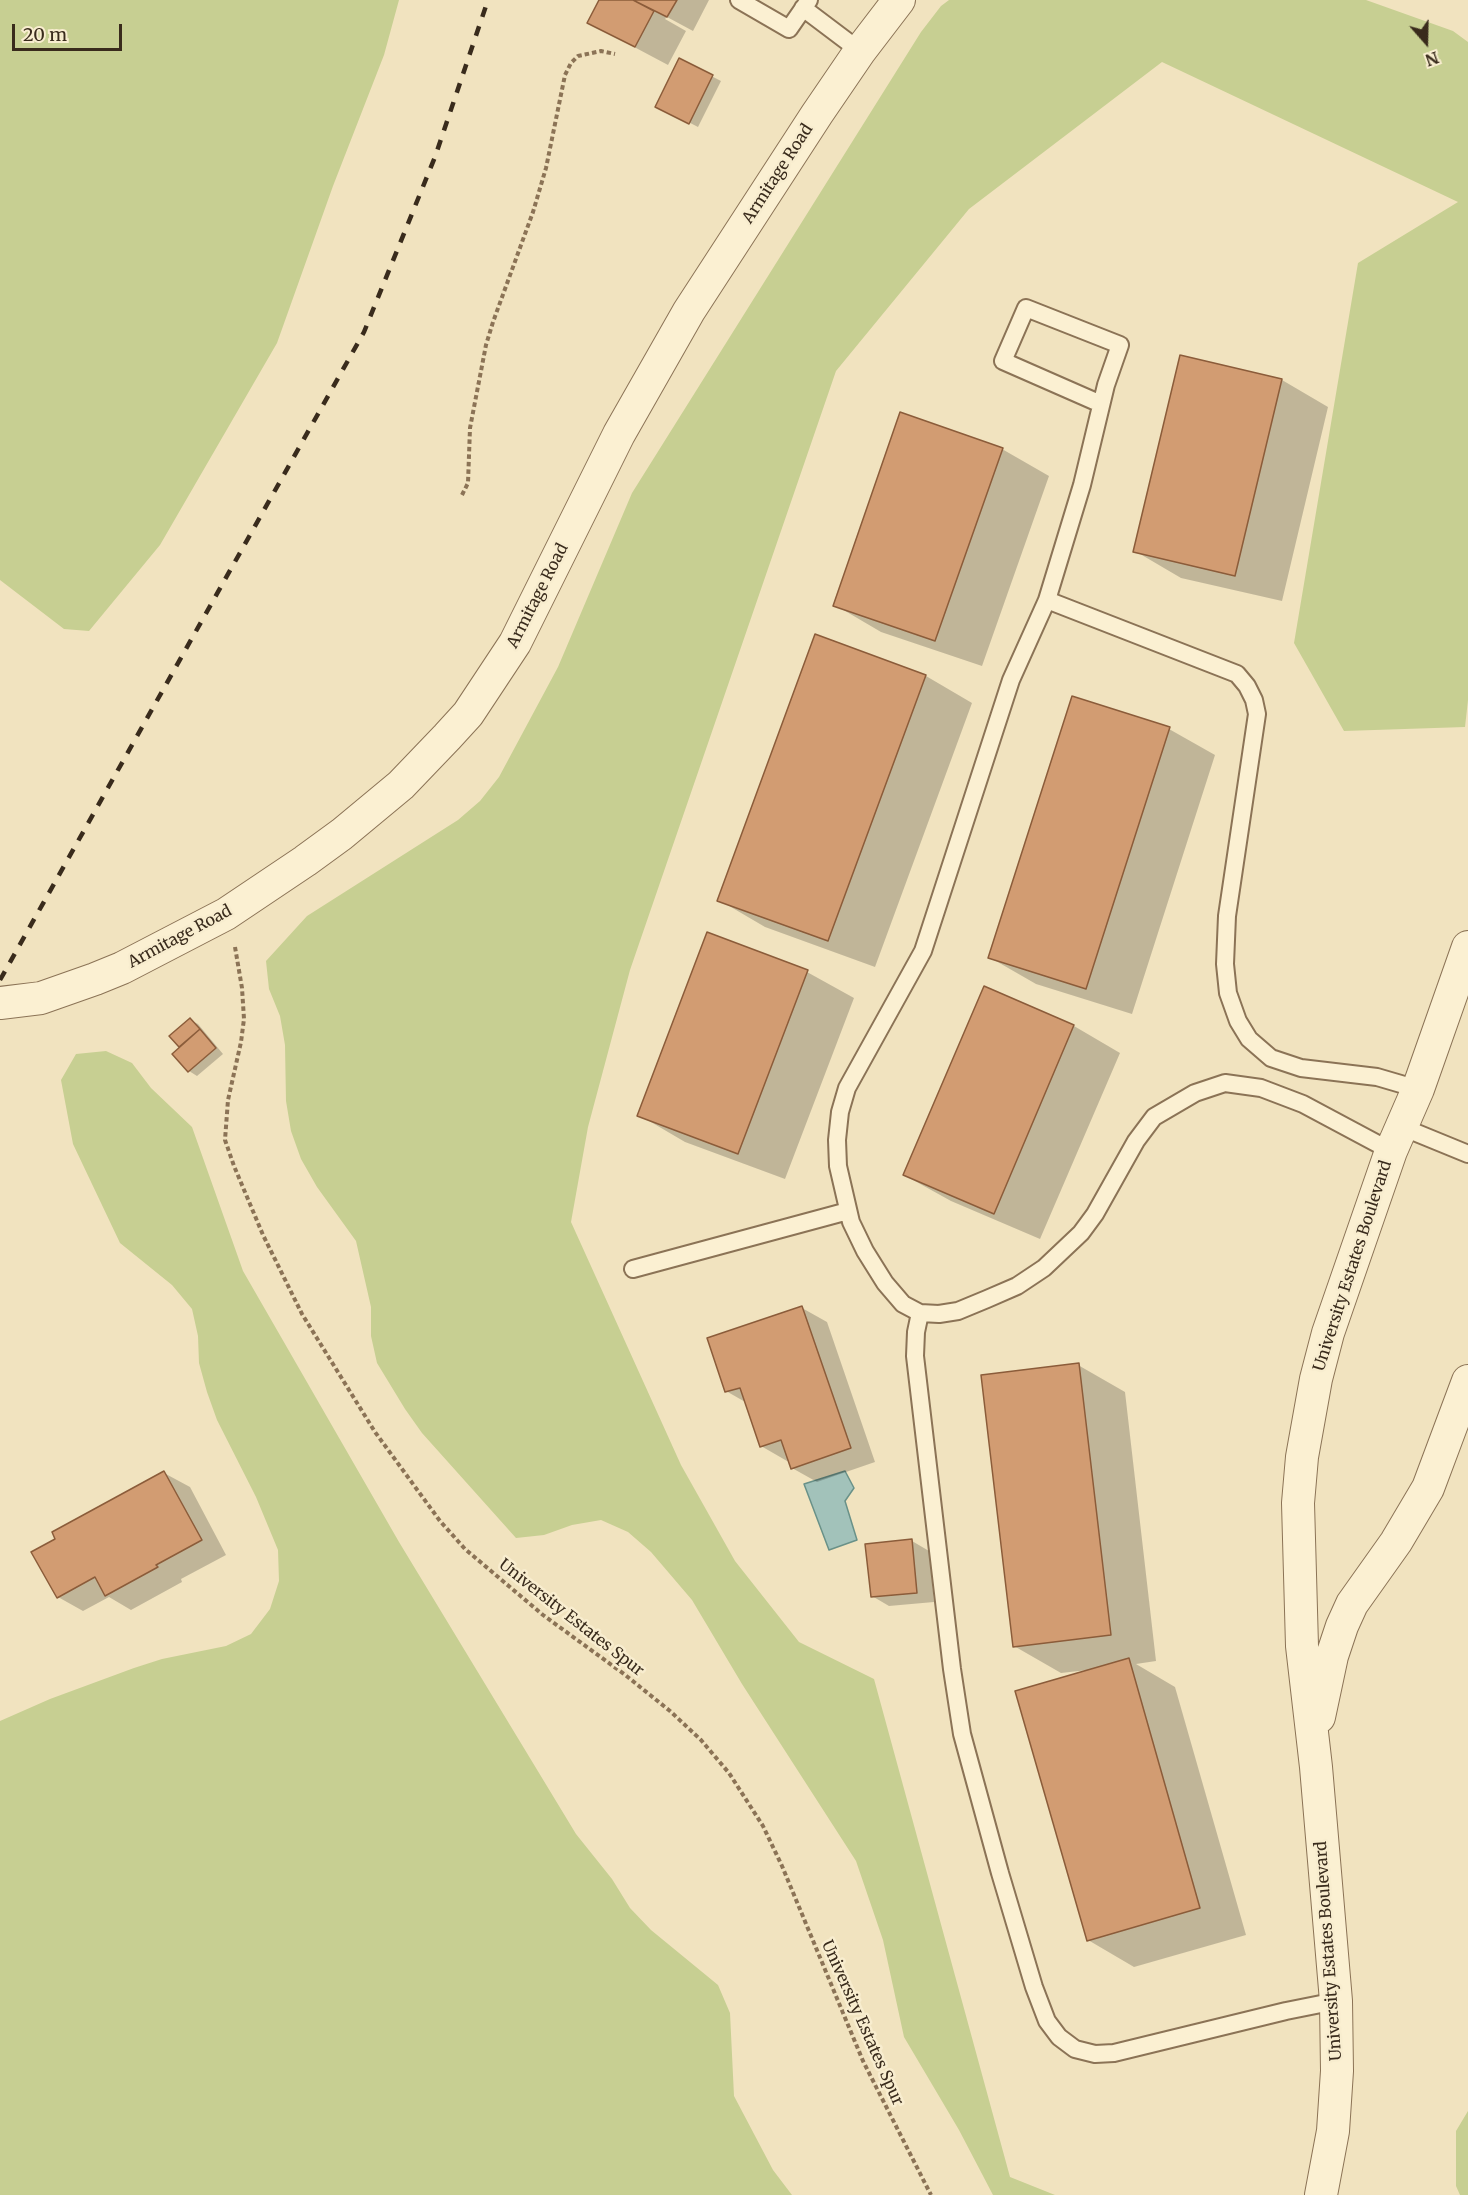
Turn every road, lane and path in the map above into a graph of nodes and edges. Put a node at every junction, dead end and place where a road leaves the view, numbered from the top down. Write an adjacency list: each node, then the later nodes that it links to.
1 (739, 0): 3 (lane)
2 (899, 0): 4 (street, Armitage Road)
3 (806, 4): 4 (lane)
4 (860, 51): 9 (street, Armitage Road)
5 (615, 54): 7 (path)
6 (1101, 404): 6 (lane); 8 (lane)
7 (462, 495)
8 (1047, 600): 12 (lane); 15 (lane)
9 (226, 914): 11 (street, Armitage Road); 21 (path, University Estates Spur)
10 (1468, 947): 12 (street, University Estates Boulevard)
11 (0, 1003)
12 (1418, 1089): 13 (street, University Estates Boulevard)
13 (1397, 1139): 14 (lane); 17 (lane); 19 (street, University Estates Boulevard)
14 (1468, 1154)
15 (848, 1211): 16 (lane); 17 (lane)
16 (633, 1269)
17 (920, 1313): 20 (lane)
18 (1468, 1381): 19 (street, University Estates Boulevard)
19 (1313, 1741): 20 (street, University Estates Boulevard)
20 (1336, 2001): 22 (street, University Estates Boulevard)
21 (931, 2195)
22 (1321, 2195)

